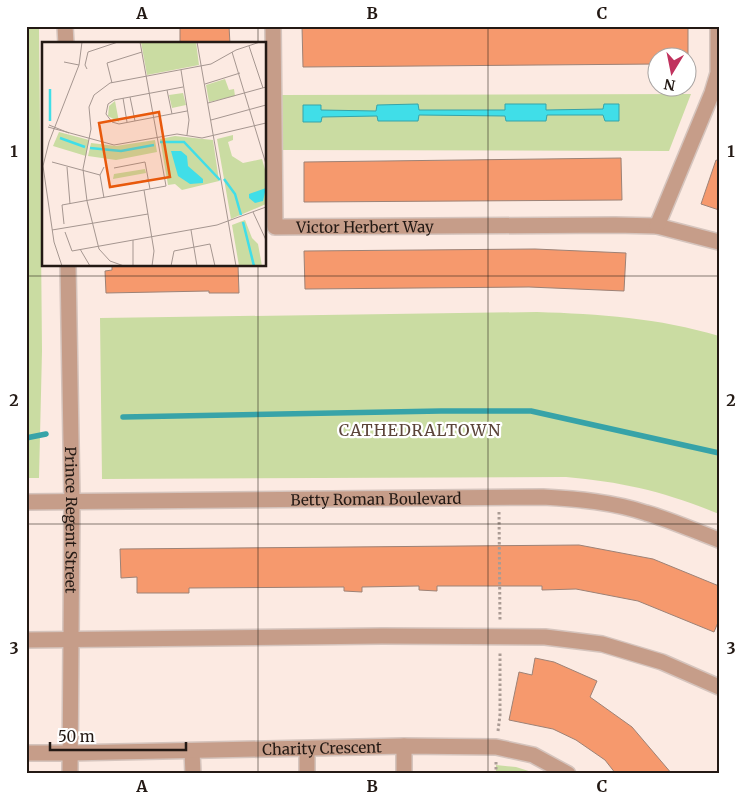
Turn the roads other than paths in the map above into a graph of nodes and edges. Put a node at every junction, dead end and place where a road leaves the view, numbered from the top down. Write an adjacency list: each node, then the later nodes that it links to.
1 (66, 26): 4 (street)
2 (273, 26): 5 (street, Victor Herbert Way)
3 (718, 26): 5 (street)
4 (66, 42)
5 (657, 226): 6 (street)
6 (719, 242)
7 (68, 266): 9 (street, Prince Regent Street)
8 (26, 502): 9 (street, Betty Roman Boulevard)
9 (72, 502): 10 (street, Betty Roman Boulevard); 12 (street, Prince Regent Street)
10 (719, 540)
11 (26, 640): 12 (street)
12 (71, 640): 13 (street); 18 (street, Prince Regent Street)
13 (719, 687)
14 (404, 746): 15 (street, Charity Crescent); 22 (street); 23 (street, Charity Crescent)
15 (307, 749): 16 (street, Charity Crescent); 21 (street)
16 (192, 750): 18 (street, Charity Crescent); 20 (street)
17 (26, 753): 18 (street, Charity Crescent)
18 (69, 754): 19 (street, Prince Regent Street)
19 (70, 774)
20 (193, 774)
21 (307, 774)
22 (404, 774)
23 (568, 774)

